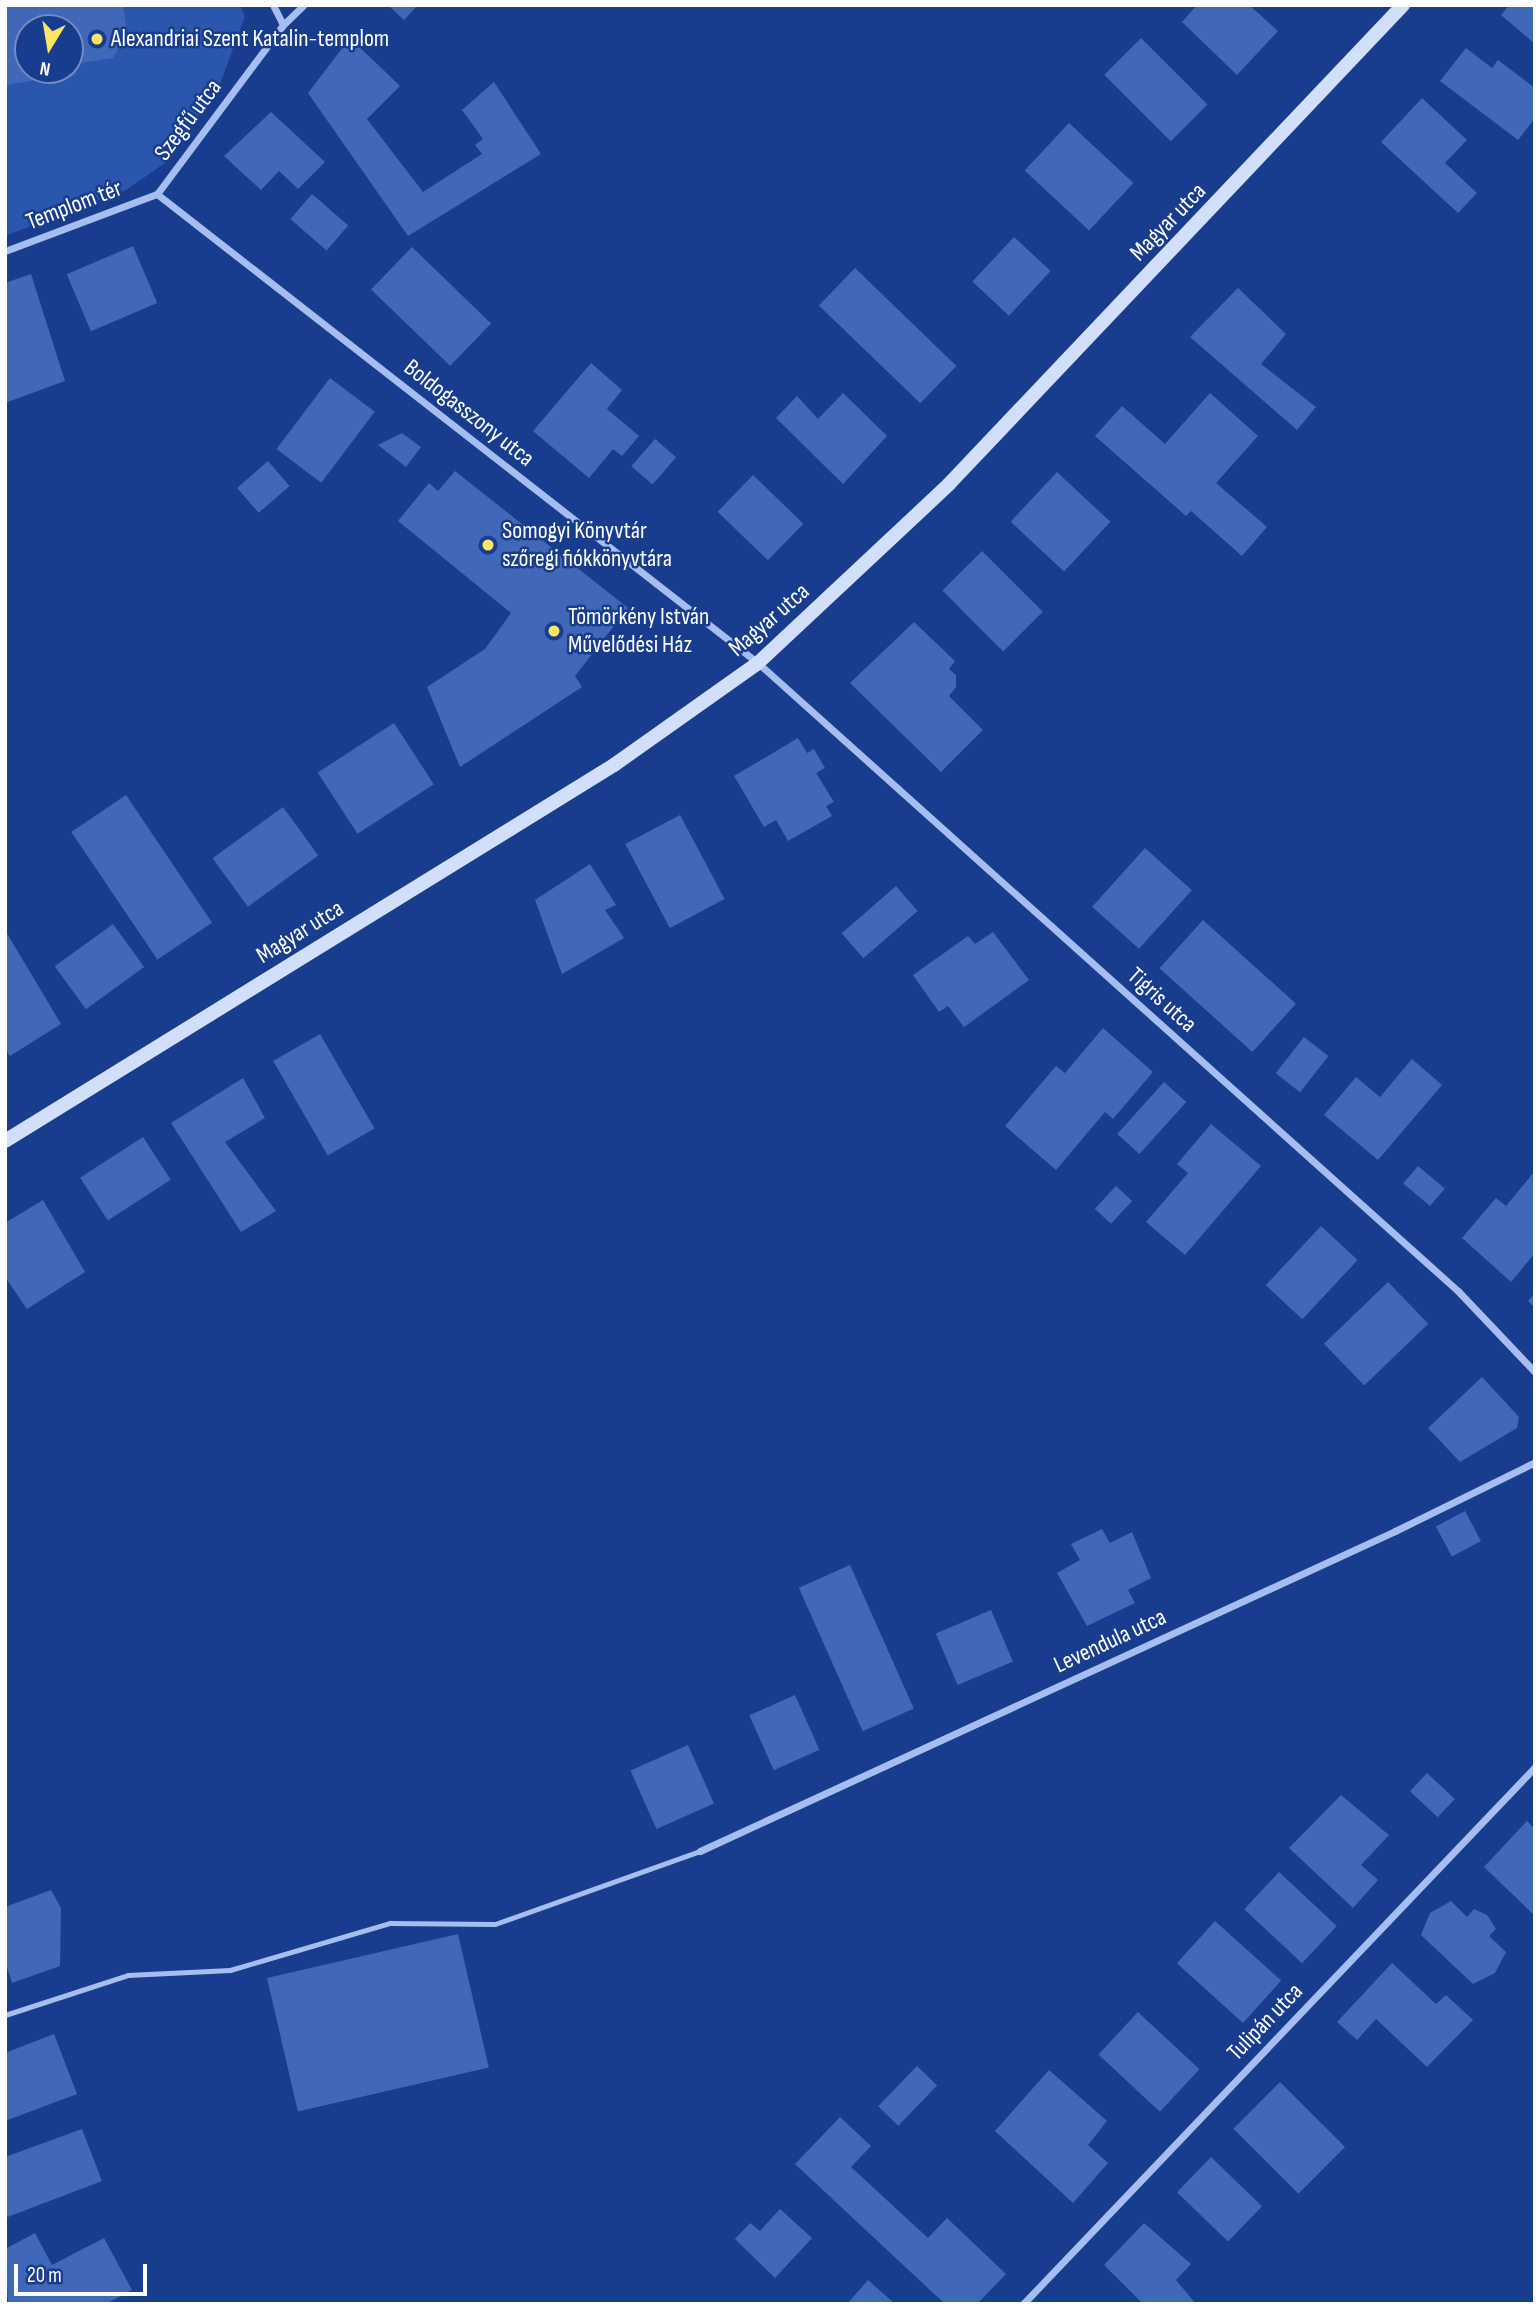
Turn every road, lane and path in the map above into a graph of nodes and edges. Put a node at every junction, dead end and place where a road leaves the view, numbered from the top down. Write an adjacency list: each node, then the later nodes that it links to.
1 (273, 5): 4 (street)
2 (304, 5): 4 (street, Szegfű utca)
3 (1403, 5): 7 (street, Magyar utca)
4 (283, 25): 5 (street, Szegfű utca)
5 (157, 194): 6 (street, Templom tér); 7 (street, Boldogasszony utca)
6 (5, 251)
7 (758, 663): 8 (street, Magyar utca); 9 (street, Tigris utca)
8 (5, 1141)
9 (1535, 1372)
10 (1535, 1462): 12 (street, Levendula utca)
11 (1535, 1767): 14 (street, Tulipán utca)
12 (700, 1851): 13 (lane)
13 (5, 2015)
14 (1023, 2304)

